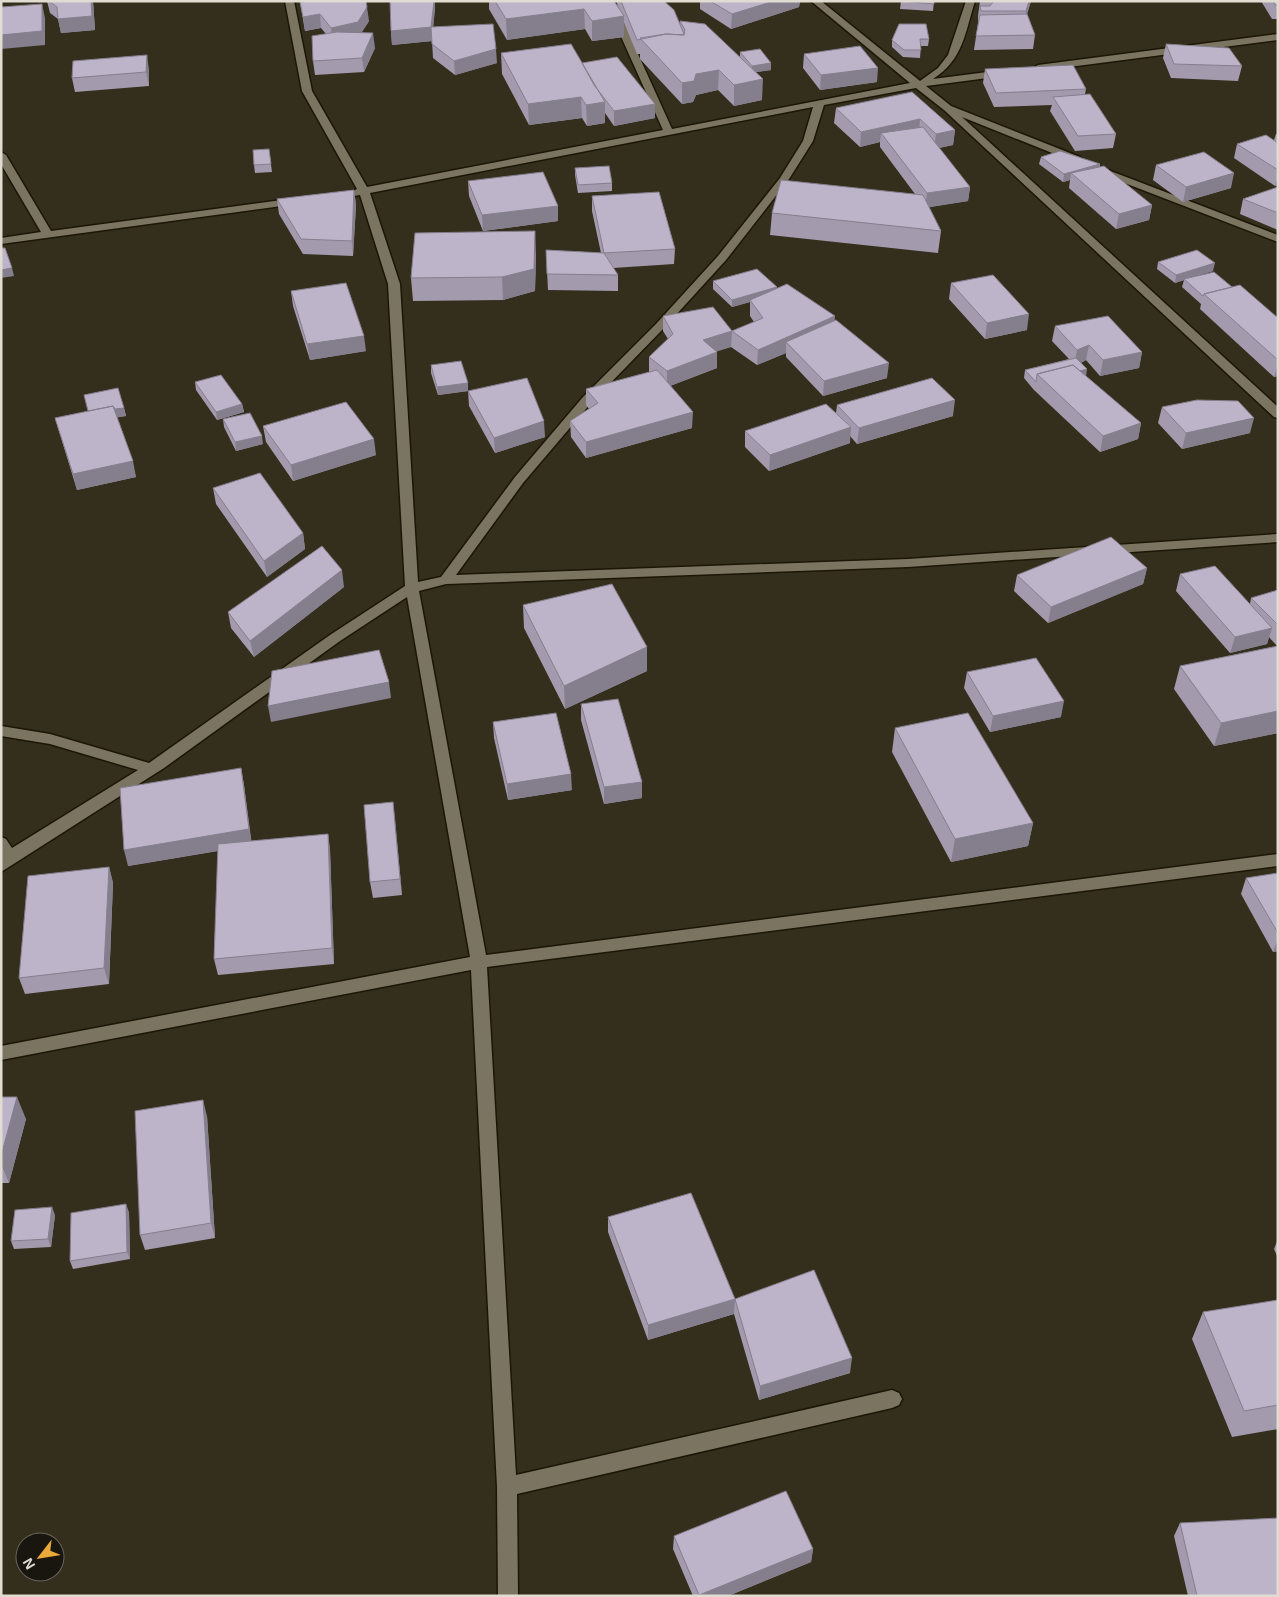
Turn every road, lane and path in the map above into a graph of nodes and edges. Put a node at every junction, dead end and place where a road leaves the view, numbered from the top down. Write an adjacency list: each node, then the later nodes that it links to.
1 (289, 1): 11 (street)
2 (609, 1): 9 (street)
3 (815, 1): 6 (street)
4 (972, 1): 6 (street)
5 (1278, 37): 6 (street)
6 (919, 84): 7 (street); 8 (street)
7 (819, 104): 9 (street); 19 (street)
8 (947, 108): 15 (street); 17 (street)
9 (669, 133): 11 (street)
10 (1, 155): 14 (street)
11 (364, 192): 12 (street); 20 (street)
12 (347, 194)
13 (308, 199): 14 (street)
14 (47, 234): 16 (street)
15 (1278, 239)
16 (1, 241)
17 (1278, 414)
18 (1278, 538): 19 (street)
19 (446, 580): 20 (street)
20 (412, 588): 22 (street); 26 (street)
21 (1, 731): 22 (street)
22 (151, 769): 25 (street)
23 (1, 843): 25 (street)
24 (1278, 860): 26 (street)
25 (6, 862)
26 (479, 962): 27 (street); 29 (street)
27 (1, 1053)
28 (892, 1399): 29 (street)
29 (507, 1486): 30 (street)
30 (508, 1596)

